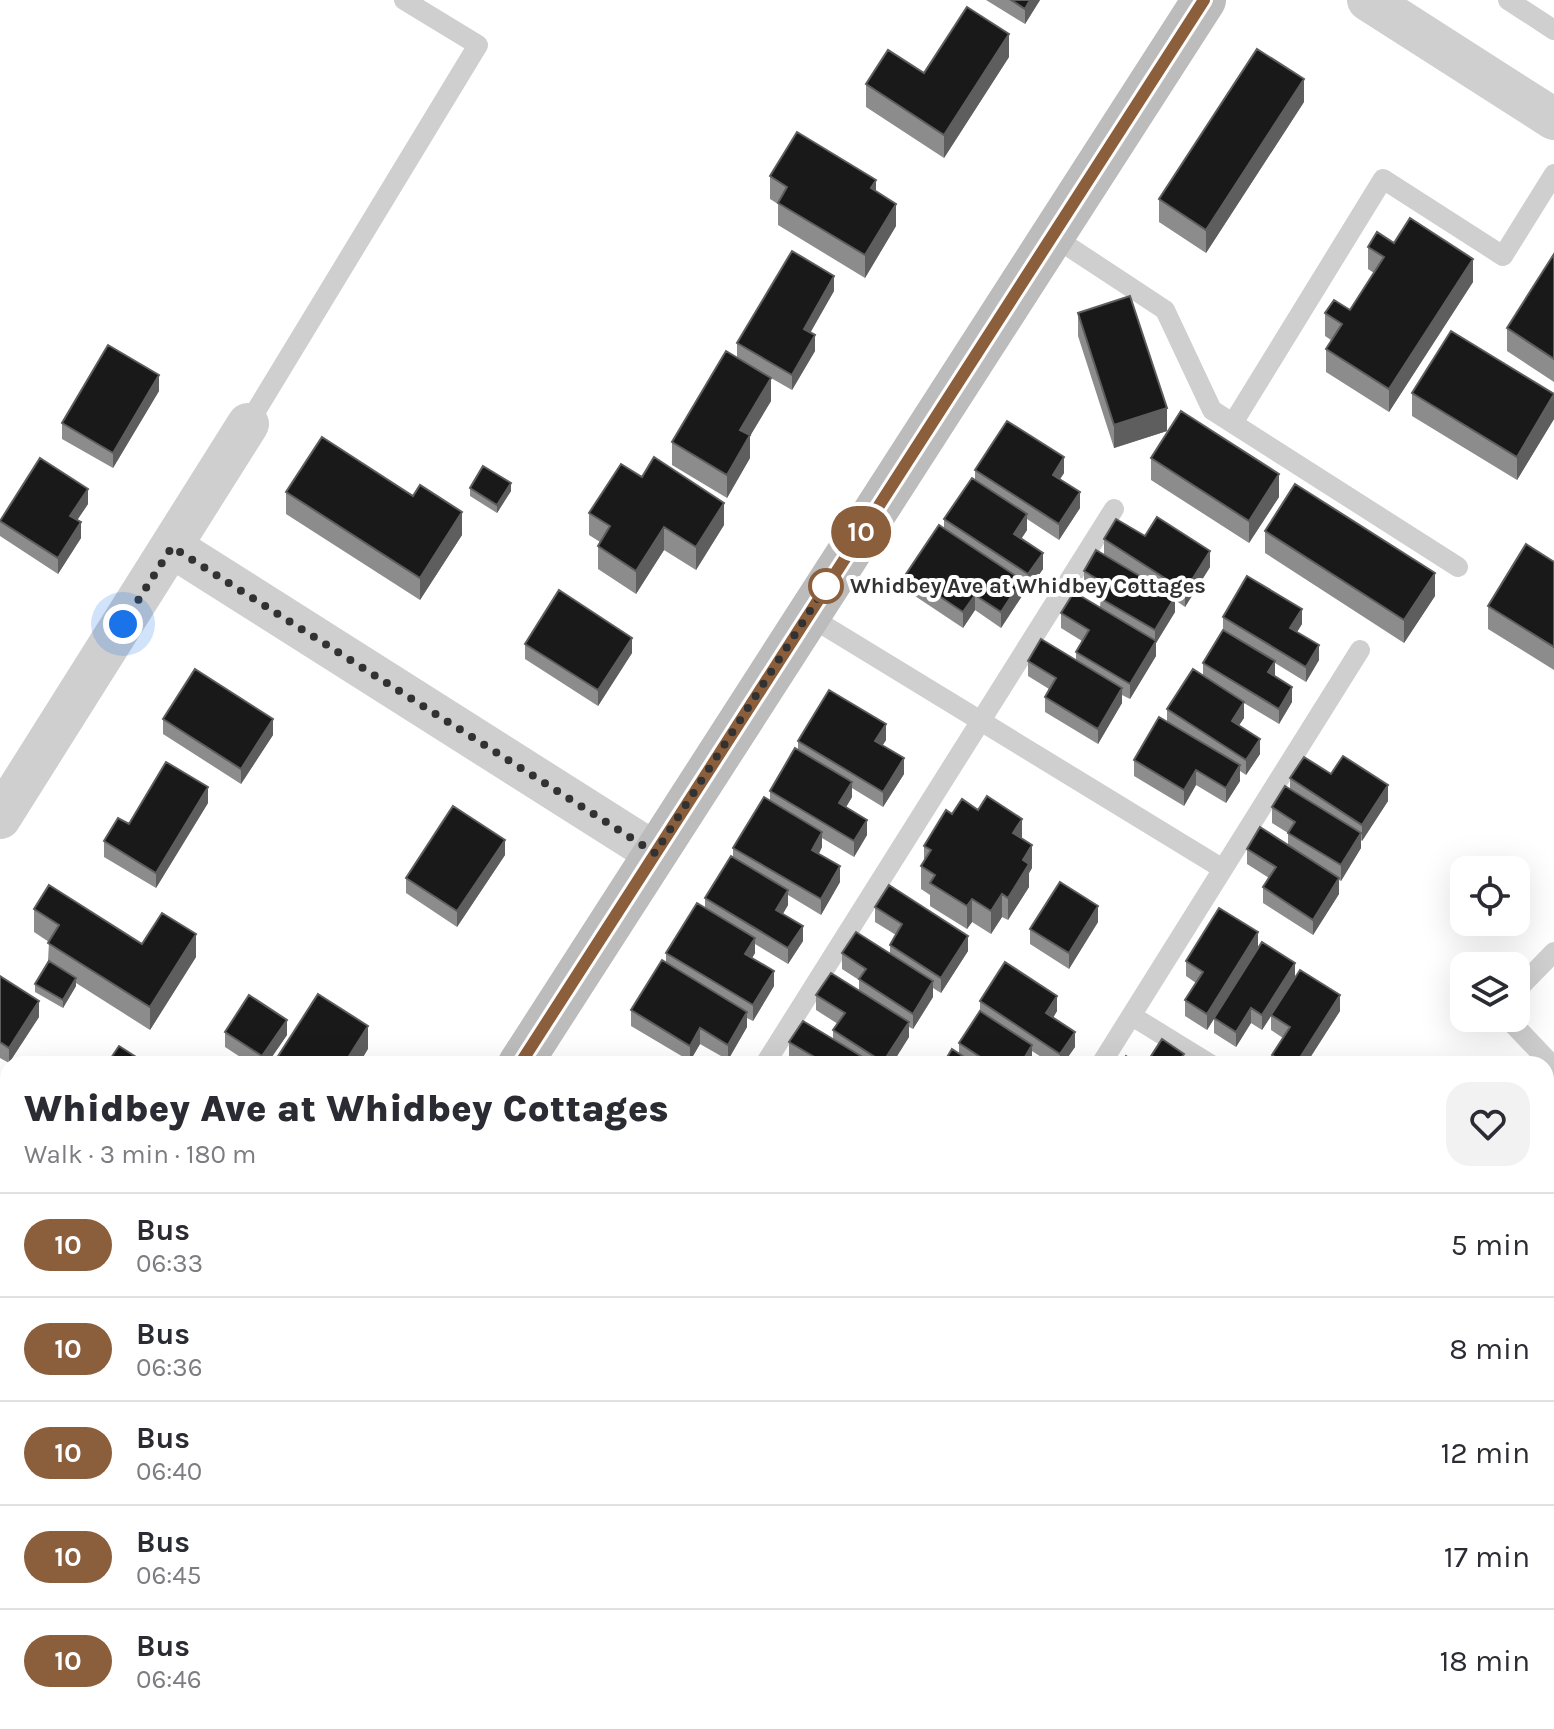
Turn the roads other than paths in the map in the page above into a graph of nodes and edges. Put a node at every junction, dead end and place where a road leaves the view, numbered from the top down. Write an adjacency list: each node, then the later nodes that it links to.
1 (404, 0): 10 (lane)
2 (1204, 0): 8 (street)
3 (1368, 0): 6 (street)
4 (1508, 0): 5 (lane)
5 (1554, 30)
6 (1554, 119)
7 (1554, 174): 9 (lane)
8 (1051, 235): 9 (lane); 14 (street)
9 (1233, 423): 13 (lane)
10 (248, 424): 12 (street)
11 (1114, 509): 16 (lane)
12 (172, 547): 17 (street); 18 (street)
13 (1458, 567)
14 (807, 615): 16 (lane); 18 (street)
15 (1360, 650): 19 (lane)
16 (980, 721): 19 (lane); 25 (lane)
17 (3, 806)
18 (655, 853): 24 (street)
19 (1223, 869): 22 (lane)
20 (1554, 952): 21 (lane)
21 (1530, 977)
22 (1132, 1016): 26 (lane); 27 (lane)
23 (1521, 1032): 28 (lane)
24 (525, 1056)
25 (770, 1056)
26 (1106, 1056)
27 (1197, 1056)
28 (1544, 1056)

